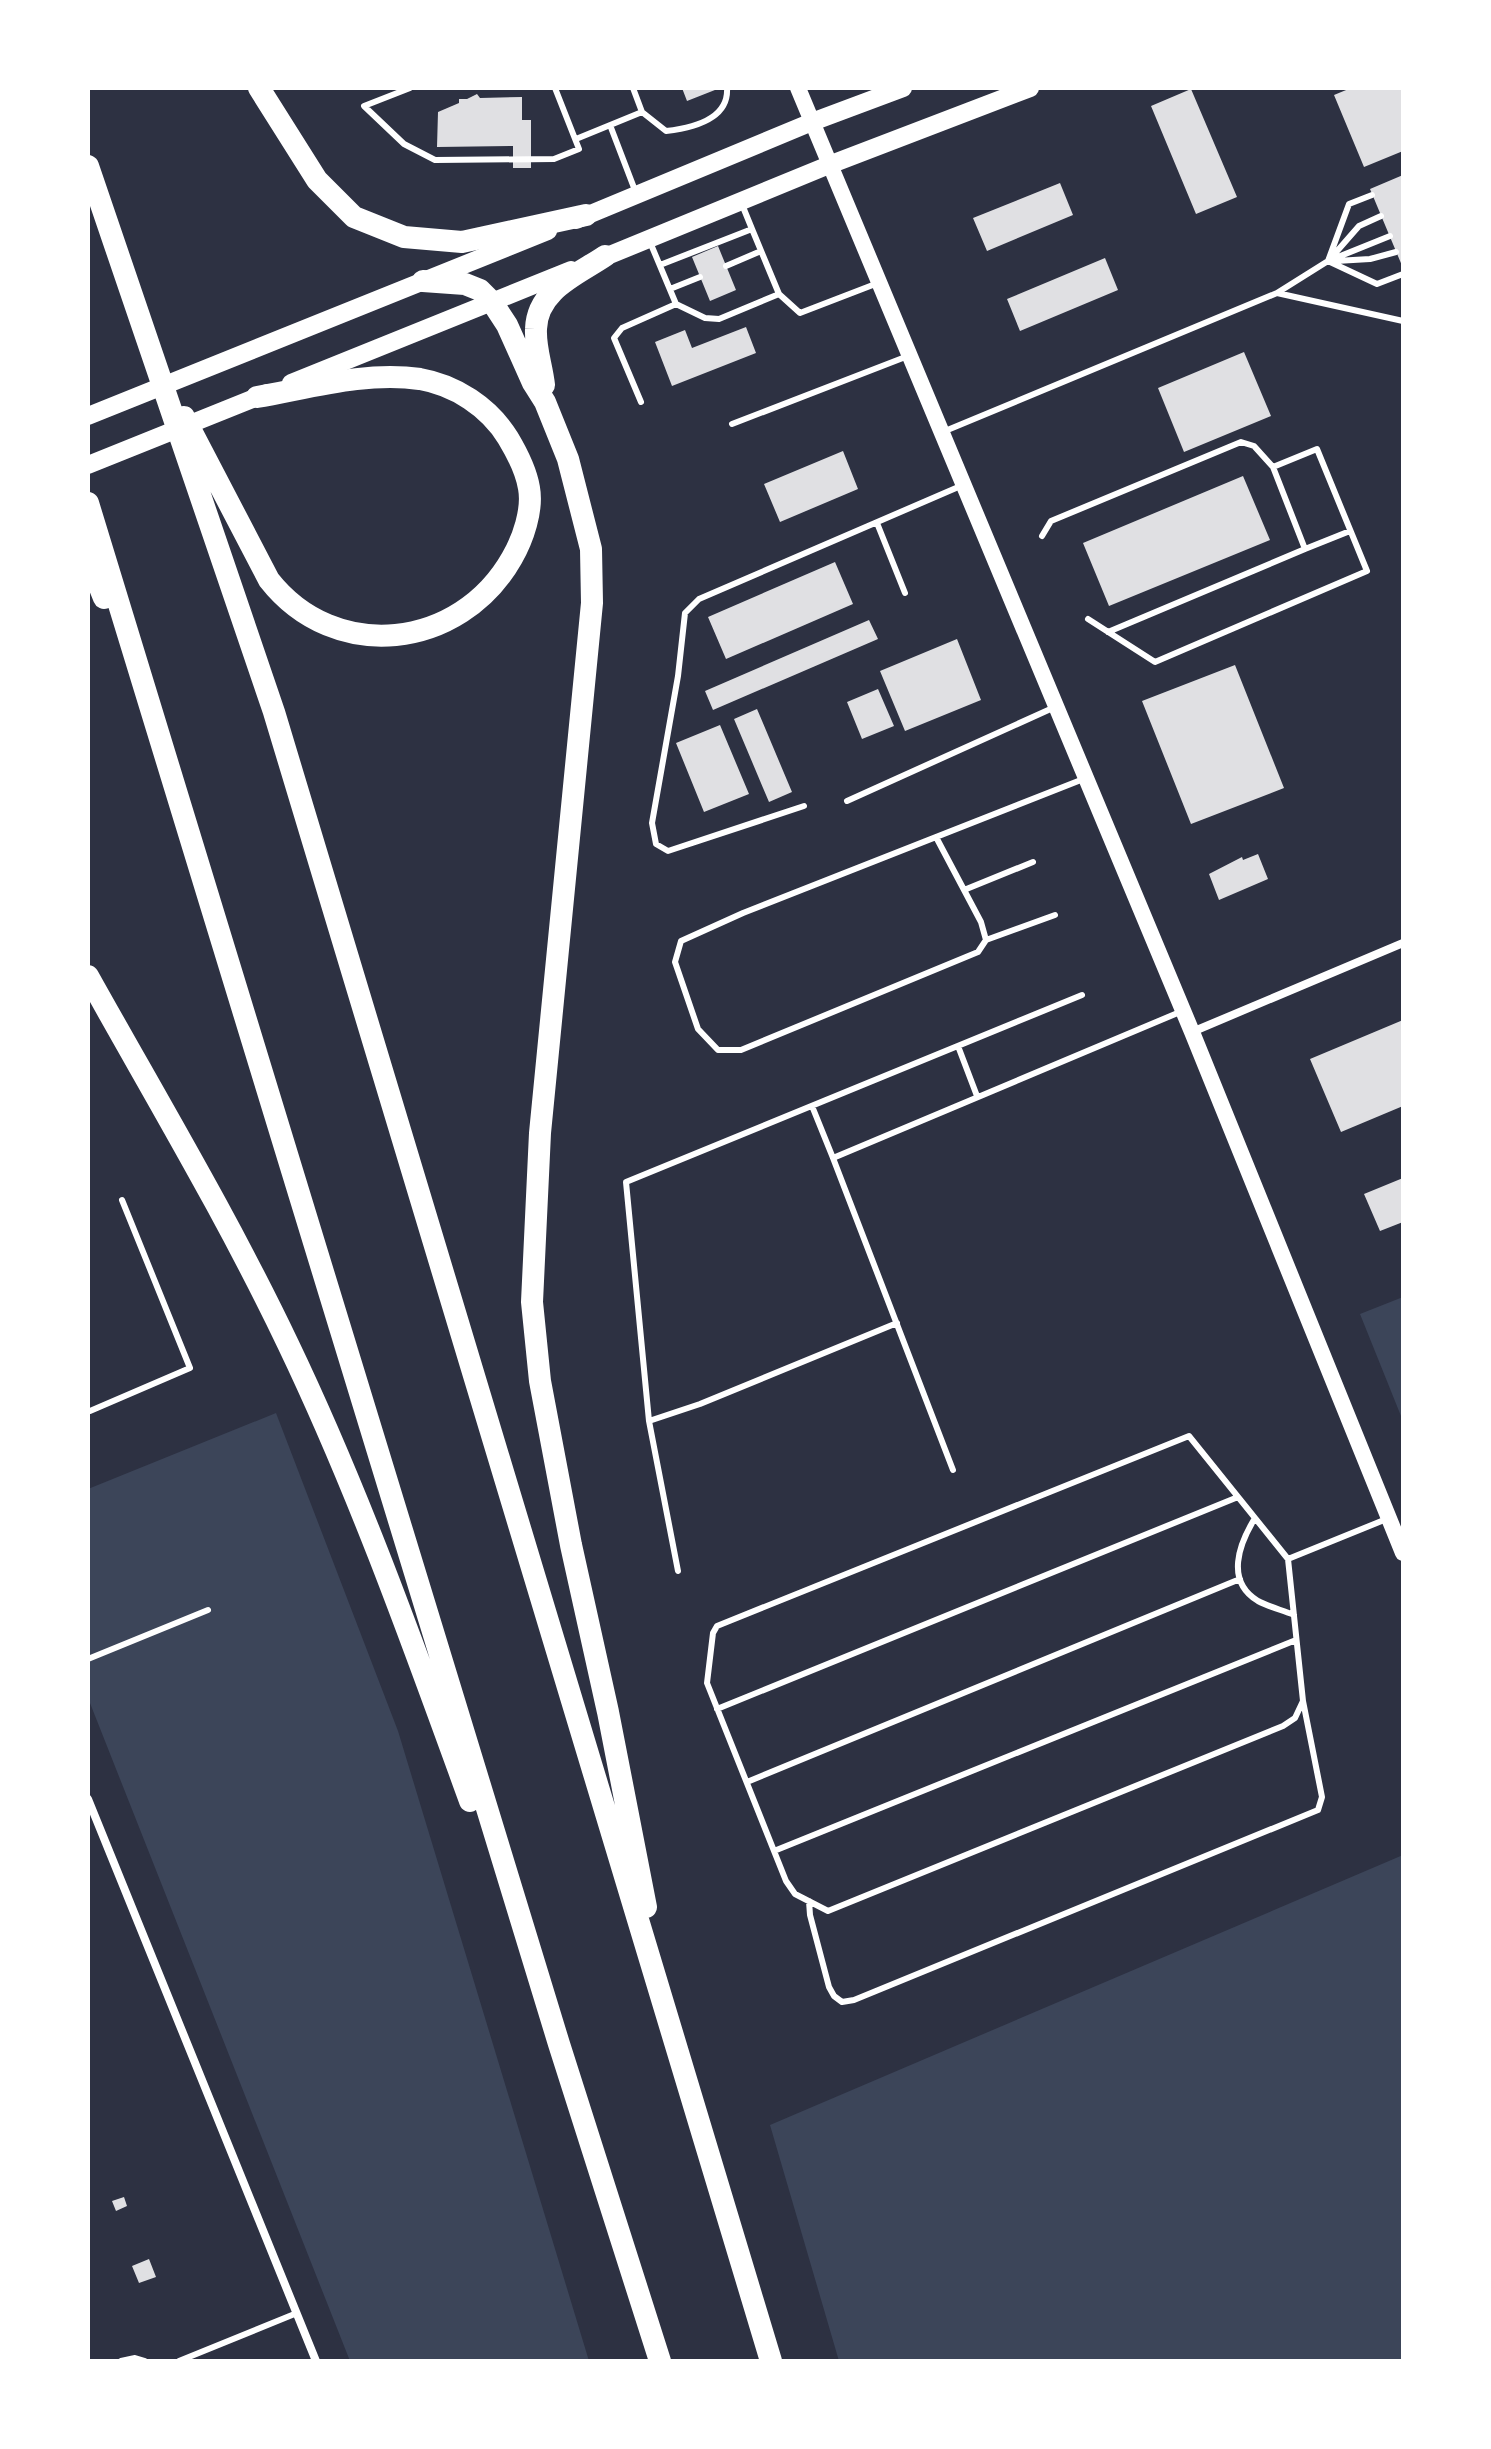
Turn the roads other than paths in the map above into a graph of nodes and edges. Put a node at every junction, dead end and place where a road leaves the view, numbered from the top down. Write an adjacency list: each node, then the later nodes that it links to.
1 (259, 88): 18 (highway)
2 (410, 88): 12 (lane)
3 (555, 88): 12 (lane)
4 (633, 88): 9 (lane)
5 (727, 88): 9 (lane)
6 (798, 88): 10 (main road)
7 (903, 88): 10 (main road)
8 (1030, 88): 13 (main road)
9 (642, 112): 11 (lane)
10 (812, 122): 13 (main road); 15 (main road)
11 (610, 125): 12 (lane); 15 (lane)
12 (576, 139)
13 (829, 165): 17 (main road); 32 (main road)
14 (88, 166): 48 (highway)
15 (637, 194): 18 (main road)
16 (1372, 195): 26 (lane)
17 (741, 202): 20 (lane); 22 (main road)
18 (586, 215): 31 (main road)
19 (1381, 216): 26 (lane)
20 (752, 229): 23 (lane); 27 (lane)
21 (1390, 236): 26 (lane)
22 (649, 239): 25 (main road); 27 (lane)
23 (761, 251): 28 (lane); 35 (lane)
24 (1396, 252): 26 (lane)
25 (605, 256): 36 (main road); 41 (highway)
26 (1328, 261): 29 (lane); 34 (lane)
27 (660, 265): 33 (lane)
28 (726, 266)
29 (1403, 274)
30 (700, 277): 33 (lane)
31 (423, 281): 36 (highway); 43 (main road)
32 (879, 283): 35 (lane); 39 (main road)
33 (670, 289): 37 (lane)
34 (1277, 293): 38 (lane); 45 (lane)
35 (779, 294): 37 (lane)
36 (492, 302): 40 (main road); 41 (highway)
37 (676, 304): 42 (lane)
38 (1403, 321)
39 (909, 356): 44 (lane); 45 (main road)
40 (257, 397): 46 (main road); 48 (highway)
41 (545, 402): 102 (highway)
42 (641, 402)
43 (88, 416)
44 (732, 424)
45 (942, 433): 49 (main road)
46 (88, 465)
47 (1273, 467): 52 (lane); 53 (lane); 54 (lane)
48 (201, 472): 102 (highway)
49 (963, 485): 51 (lane); 59 (main road)
50 (91, 512): 60 (highway)
51 (877, 523): 56 (lane); 63 (lane)
52 (1350, 531): 54 (lane); 58 (lane)
53 (1042, 536)
54 (1305, 549): 58 (lane)
55 (88, 558): 60 (highway)
56 (905, 593)
57 (1088, 619): 58 (lane)
58 (1108, 632)
59 (1056, 706): 61 (main road); 62 (lane)
60 (168, 759): 103 (highway)
61 (1086, 778): 64 (lane); 72 (main road)
62 (847, 801)
63 (804, 806)
64 (936, 837): 66 (lane); 68 (lane)
65 (1033, 862): 66 (lane)
66 (964, 890): 68 (lane)
67 (1055, 915): 68 (lane)
68 (986, 940)
69 (1403, 943): 73 (street)
70 (88, 976): 103 (highway)
71 (1082, 995): 74 (lane)
72 (1183, 1010): 73 (main road); 75 (lane)
73 (1192, 1032): 85 (main road)
74 (958, 1046): 75 (lane); 76 (lane)
75 (977, 1096): 77 (lane)
76 (812, 1106): 77 (lane); 81 (lane)
77 (833, 1158): 79 (lane)
78 (122, 1200): 80 (lane)
79 (897, 1323): 81 (lane); 82 (lane)
80 (89, 1410)
81 (649, 1421): 88 (lane)
82 (953, 1470)
83 (1238, 1497): 84 (lane); 95 (lane); 95 (lane)
84 (1255, 1518): 87 (lane); 89 (lane)
85 (1389, 1518): 86 (main road); 87 (lane)
86 (1403, 1553)
87 (1288, 1559): 91 (lane)
88 (678, 1571)
89 (1240, 1579): 91 (lane); 96 (lane)
90 (208, 1610): 93 (lane)
91 (1294, 1615): 92 (lane)
92 (1296, 1640): 94 (lane); 100 (lane)
93 (88, 1659)
94 (1303, 1701): 101 (lane); 101 (lane)
95 (717, 1709): 96 (lane)
96 (747, 1782): 100 (lane)
97 (88, 1799): 98 (street)
98 (98, 1823): 99 (street); 104 (street)
99 (88, 1827)
100 (774, 1851): 101 (lane)
101 (809, 1901)
102 (668, 2026): 110 (highway)
103 (559, 2044): 109 (highway)
104 (297, 2313): 107 (lane); 108 (street)
105 (121, 2361): 106 (lane)
106 (145, 2361)
107 (179, 2361)
108 (316, 2361)
109 (660, 2361)
110 (771, 2361)

